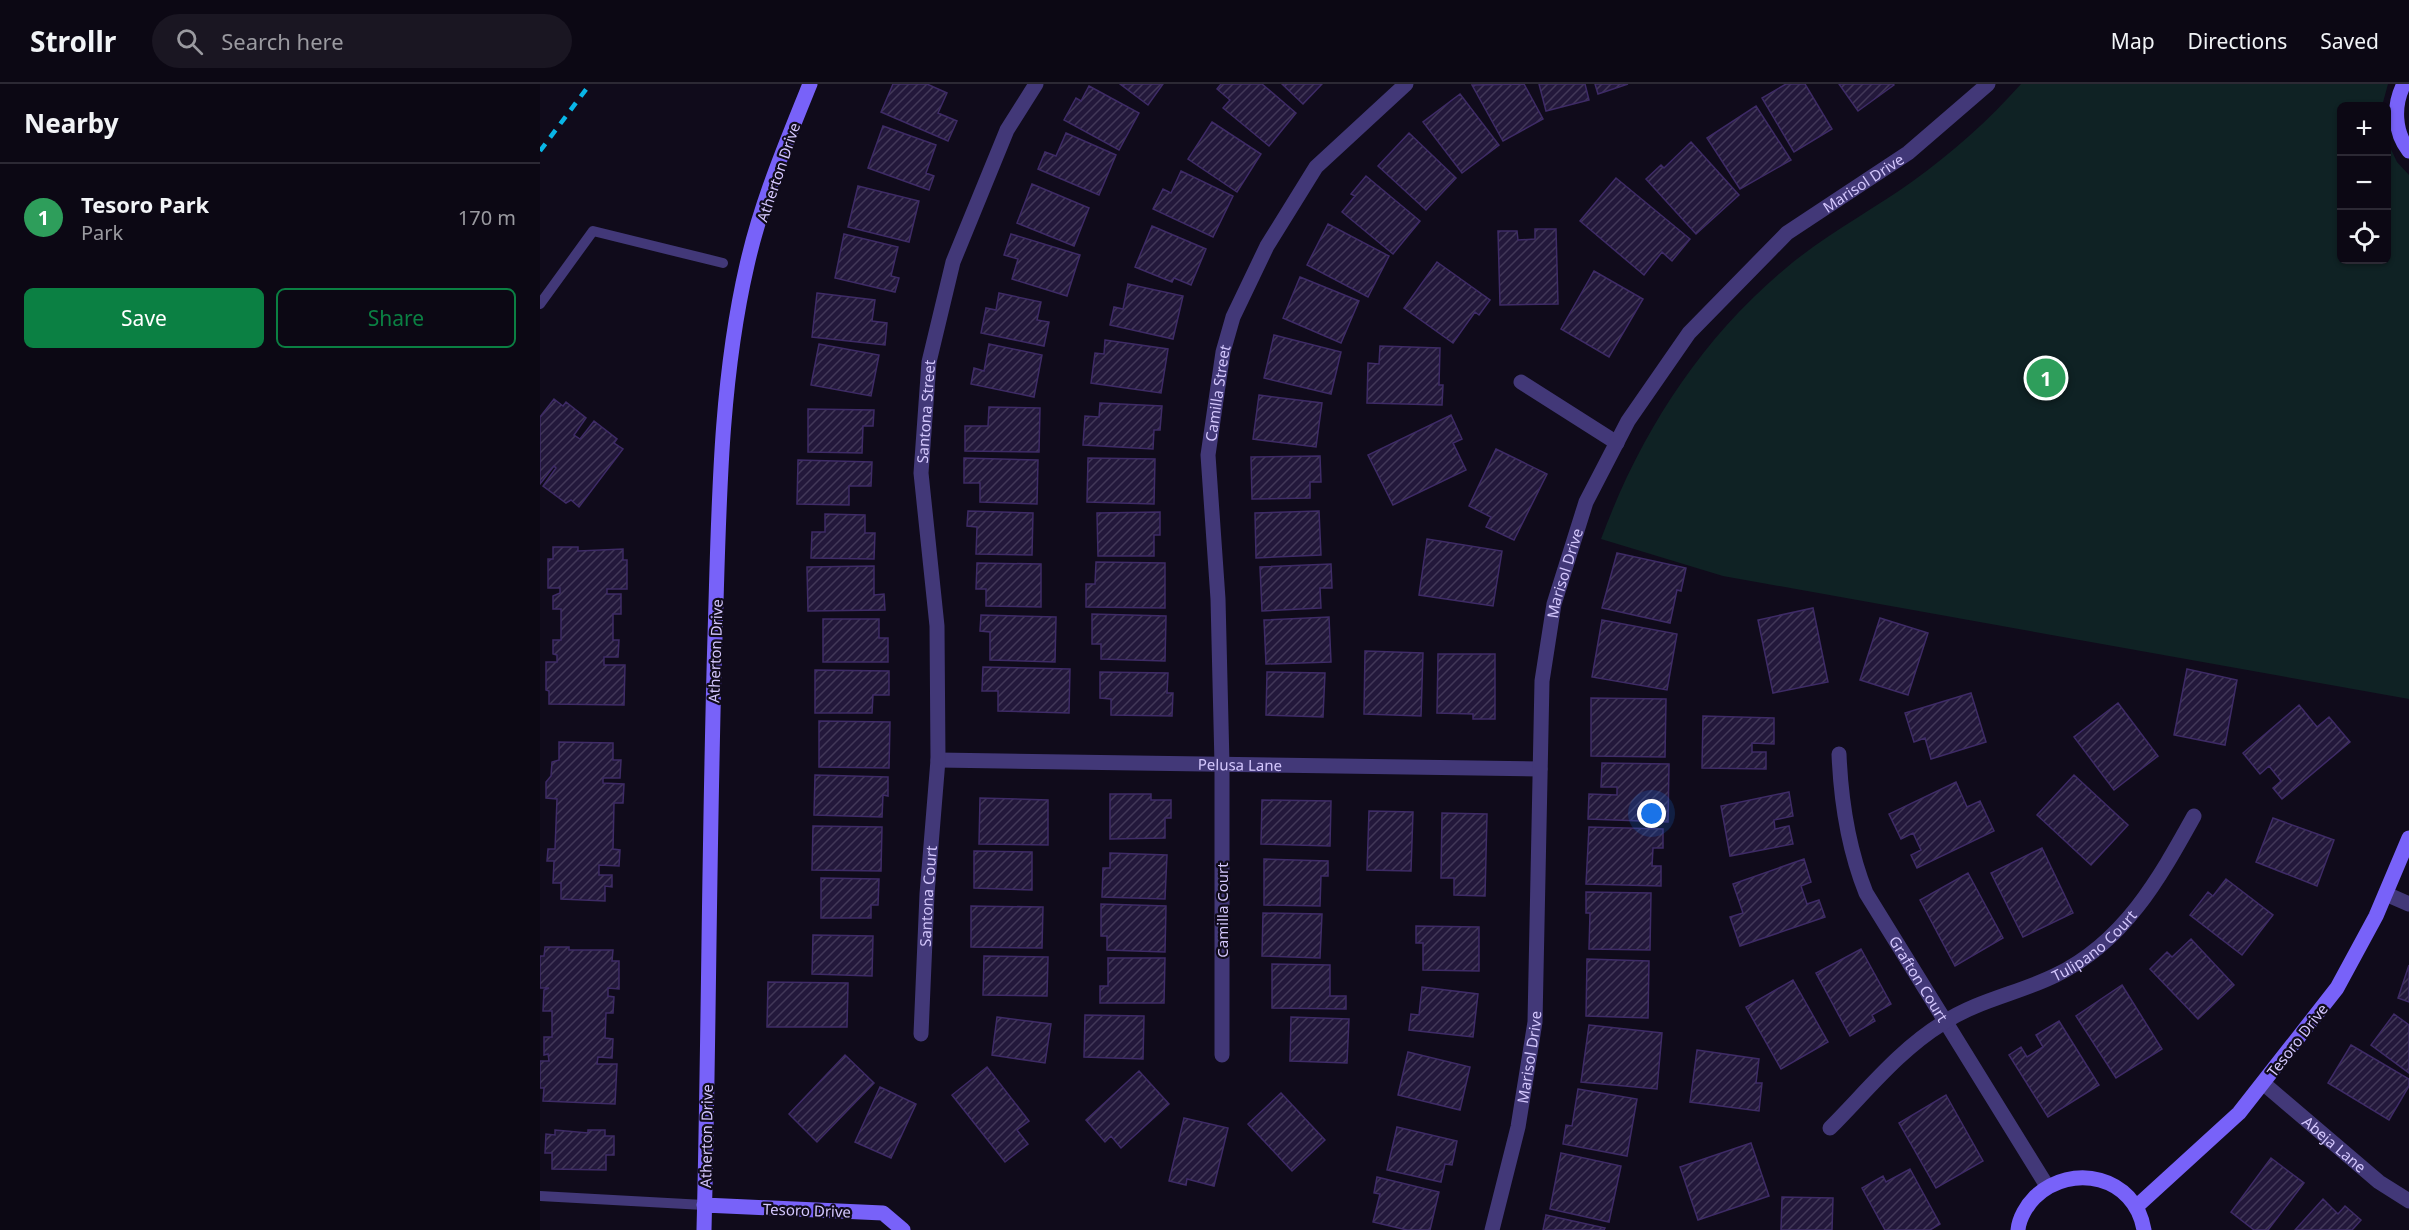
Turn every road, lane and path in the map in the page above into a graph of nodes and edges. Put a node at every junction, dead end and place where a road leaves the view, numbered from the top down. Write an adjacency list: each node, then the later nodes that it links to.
1 (810, 84): 27 (street, Atherton Drive)
2 (1036, 84): 12 (street, Santona Street)
3 (1406, 84): 13 (street, Camilla Street)
4 (2404, 84): 6 (street)
5 (1978, 87): 10 (street, Marisol Drive)
6 (2409, 151)
7 (723, 263): 8 (lane)
8 (540, 304)
9 (1521, 382): 10 (street)
10 (1617, 443): 14 (street, Marisol Drive)
11 (1839, 754): 19 (street, Grafton Court)
12 (938, 759): 13 (street, Pelusa Lane); 20 (street, Santona Court)
13 (1222, 764): 14 (street, Pelusa Lane); 21 (street, Camilla Court)
14 (1540, 770): 31 (street, Marisol Drive)
15 (2194, 816): 19 (street, Tulipano Court)
16 (2409, 838): 17 (street, Tesoro Drive)
17 (2386, 894): 18 (street); 22 (street, Tesoro Drive)
18 (2409, 904)
19 (1945, 1021): 23 (street, Tulipano Court); 24 (street, Grafton Court)
20 (921, 1034)
21 (1222, 1055)
22 (2263, 1083): 26 (street, Abeja Lane); 28 (street, Tesoro Drive)
23 (1830, 1128)
24 (2047, 1186): 28 (street); 32 (street)
25 (540, 1196): 27 (lane)
26 (2409, 1201)
27 (704, 1205): 29 (street, Atherton Drive); 30 (street, Tesoro Drive)
28 (2136, 1207): 33 (street)
29 (704, 1230)
30 (903, 1230)
31 (1492, 1230)
32 (2018, 1230)
33 (2144, 1230)

